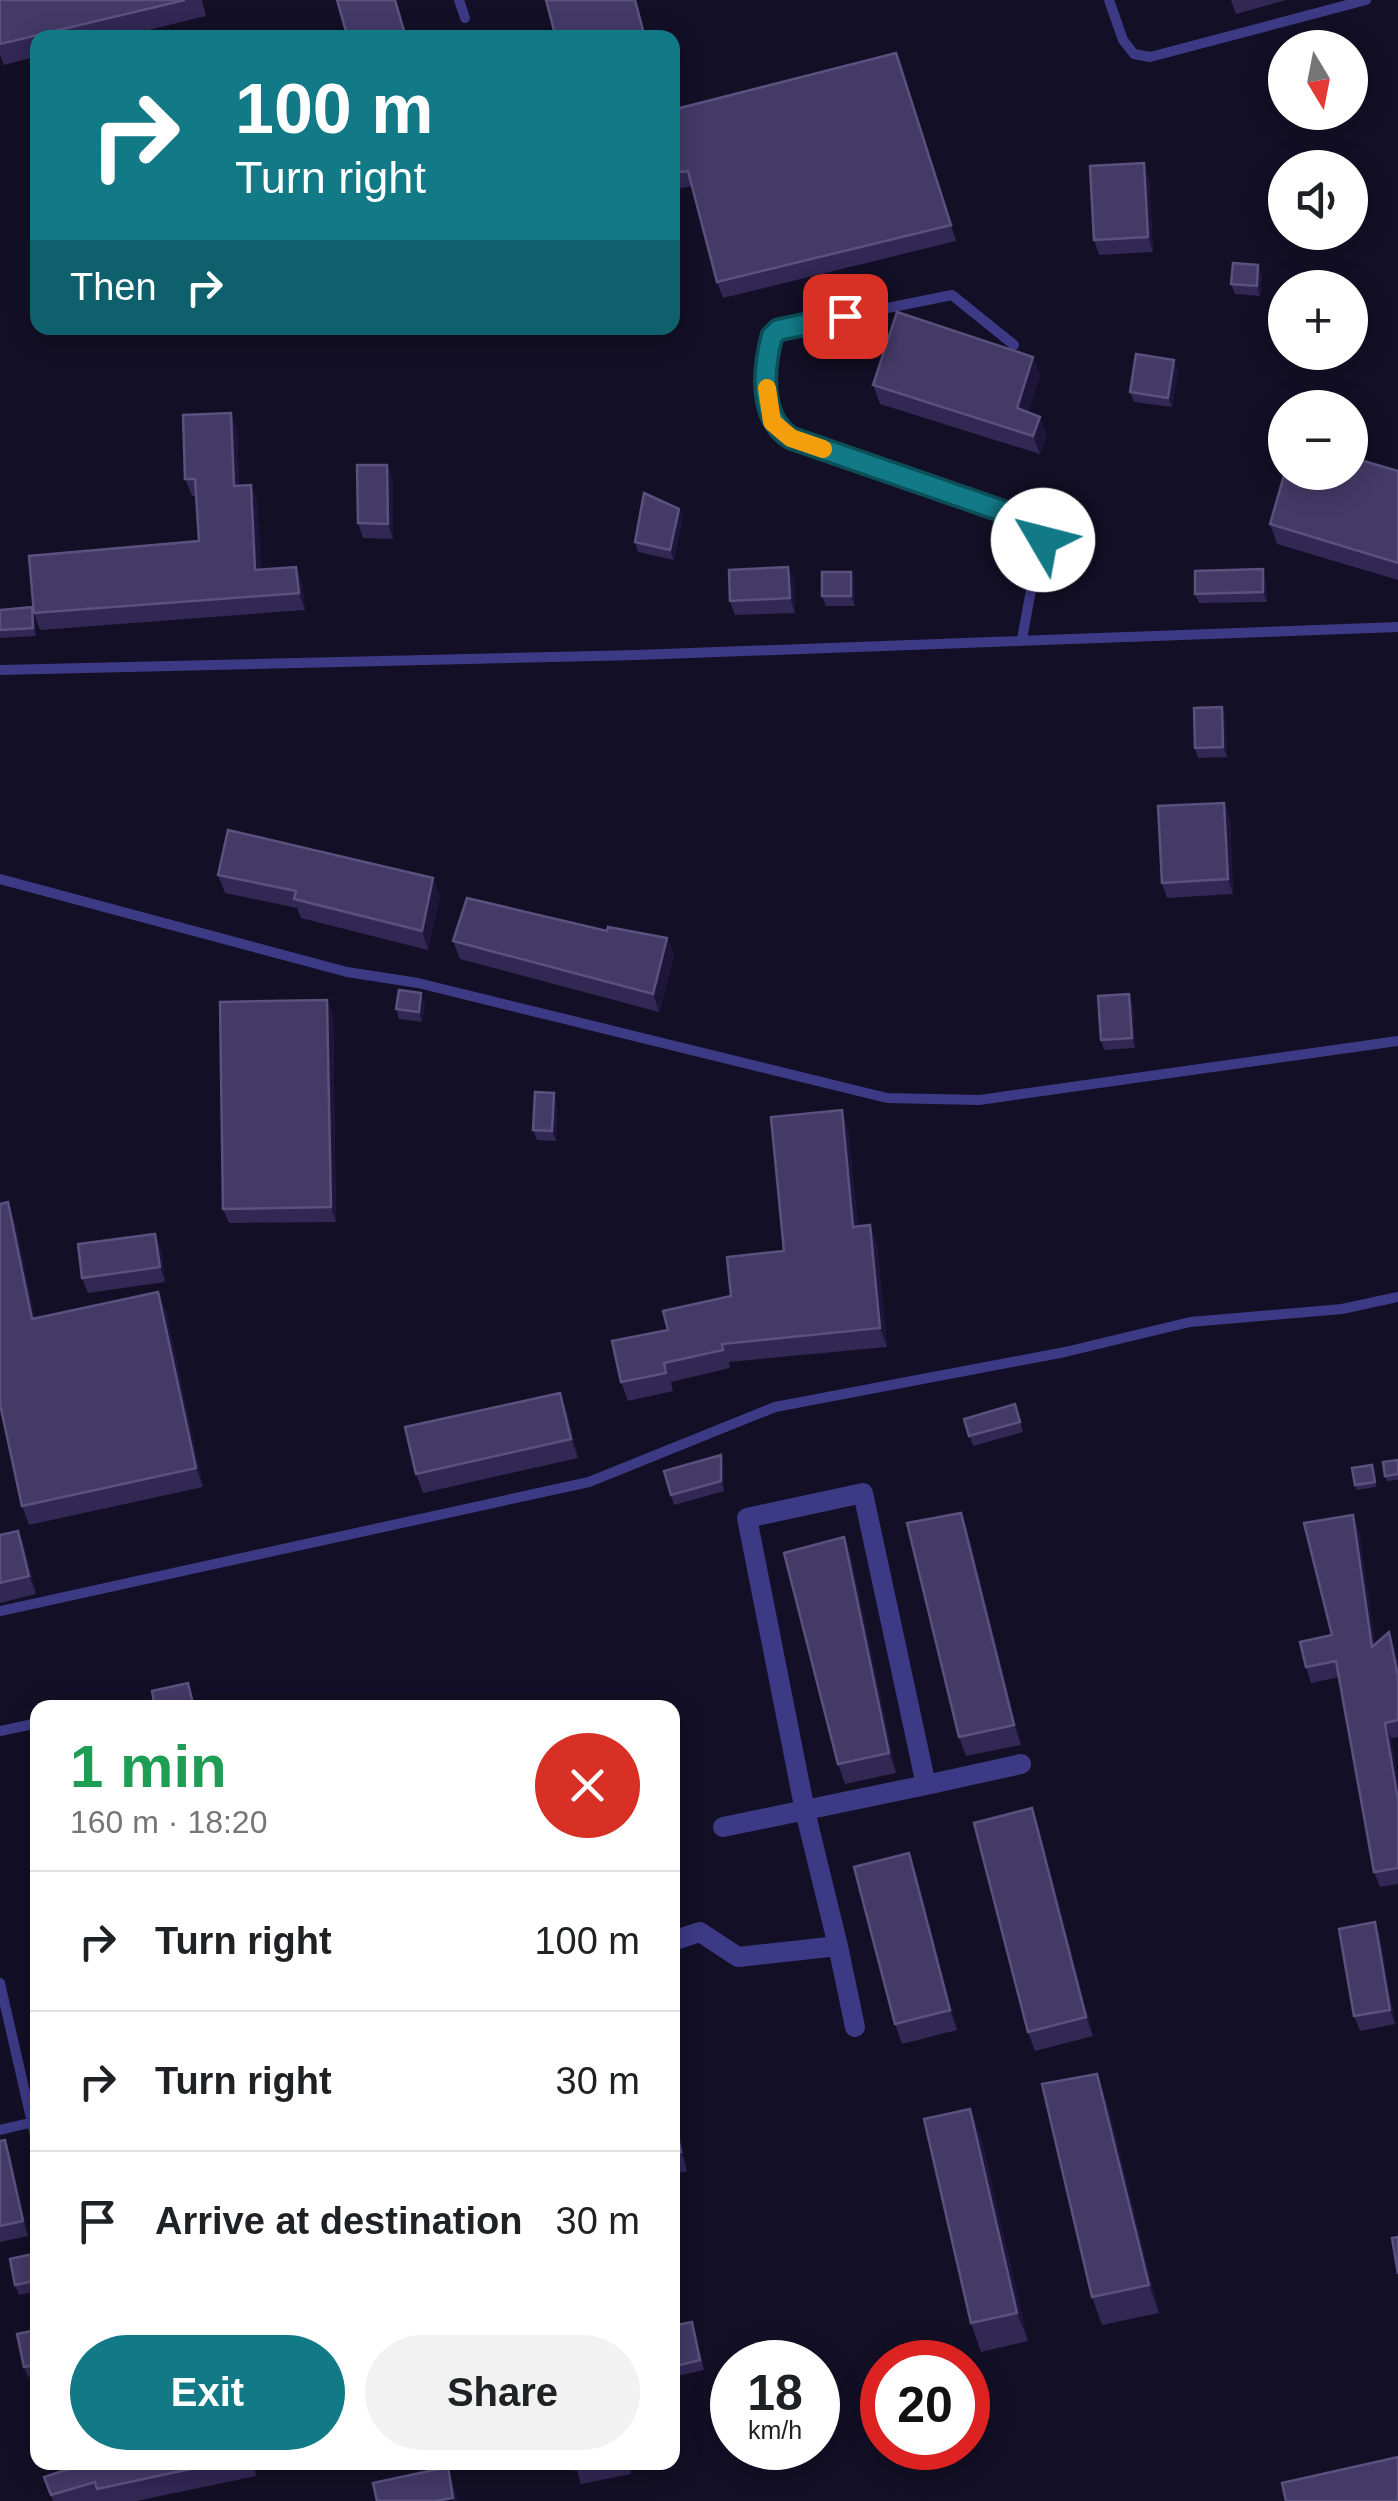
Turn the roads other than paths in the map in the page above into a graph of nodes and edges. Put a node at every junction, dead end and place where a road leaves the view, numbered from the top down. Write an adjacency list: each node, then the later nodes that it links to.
1 (459, 0): 4 (lane)
2 (1109, 0): 3 (lane)
3 (1366, 0)
4 (464, 18)
5 (1014, 345): 7 (lane)
6 (1398, 627): 7 (lane)
7 (1022, 639): 8 (lane)
8 (0, 670)
9 (0, 878): 10 (lane)
10 (1398, 1041)
11 (1398, 1297): 12 (lane)
12 (0, 1611)
13 (30, 1725): 14 (lane)
14 (0, 1731)
15 (1022, 1764): 16 (street)
16 (926, 1785): 17 (street); 17 (street)
17 (804, 1811): 18 (street); 20 (street)
18 (723, 1827)
19 (680, 1938): 20 (street)
20 (838, 1946): 22 (street)
21 (0, 1984): 23 (lane)
22 (855, 2026)
23 (30, 2106)
24 (30, 2123): 25 (lane)
25 (0, 2130)

